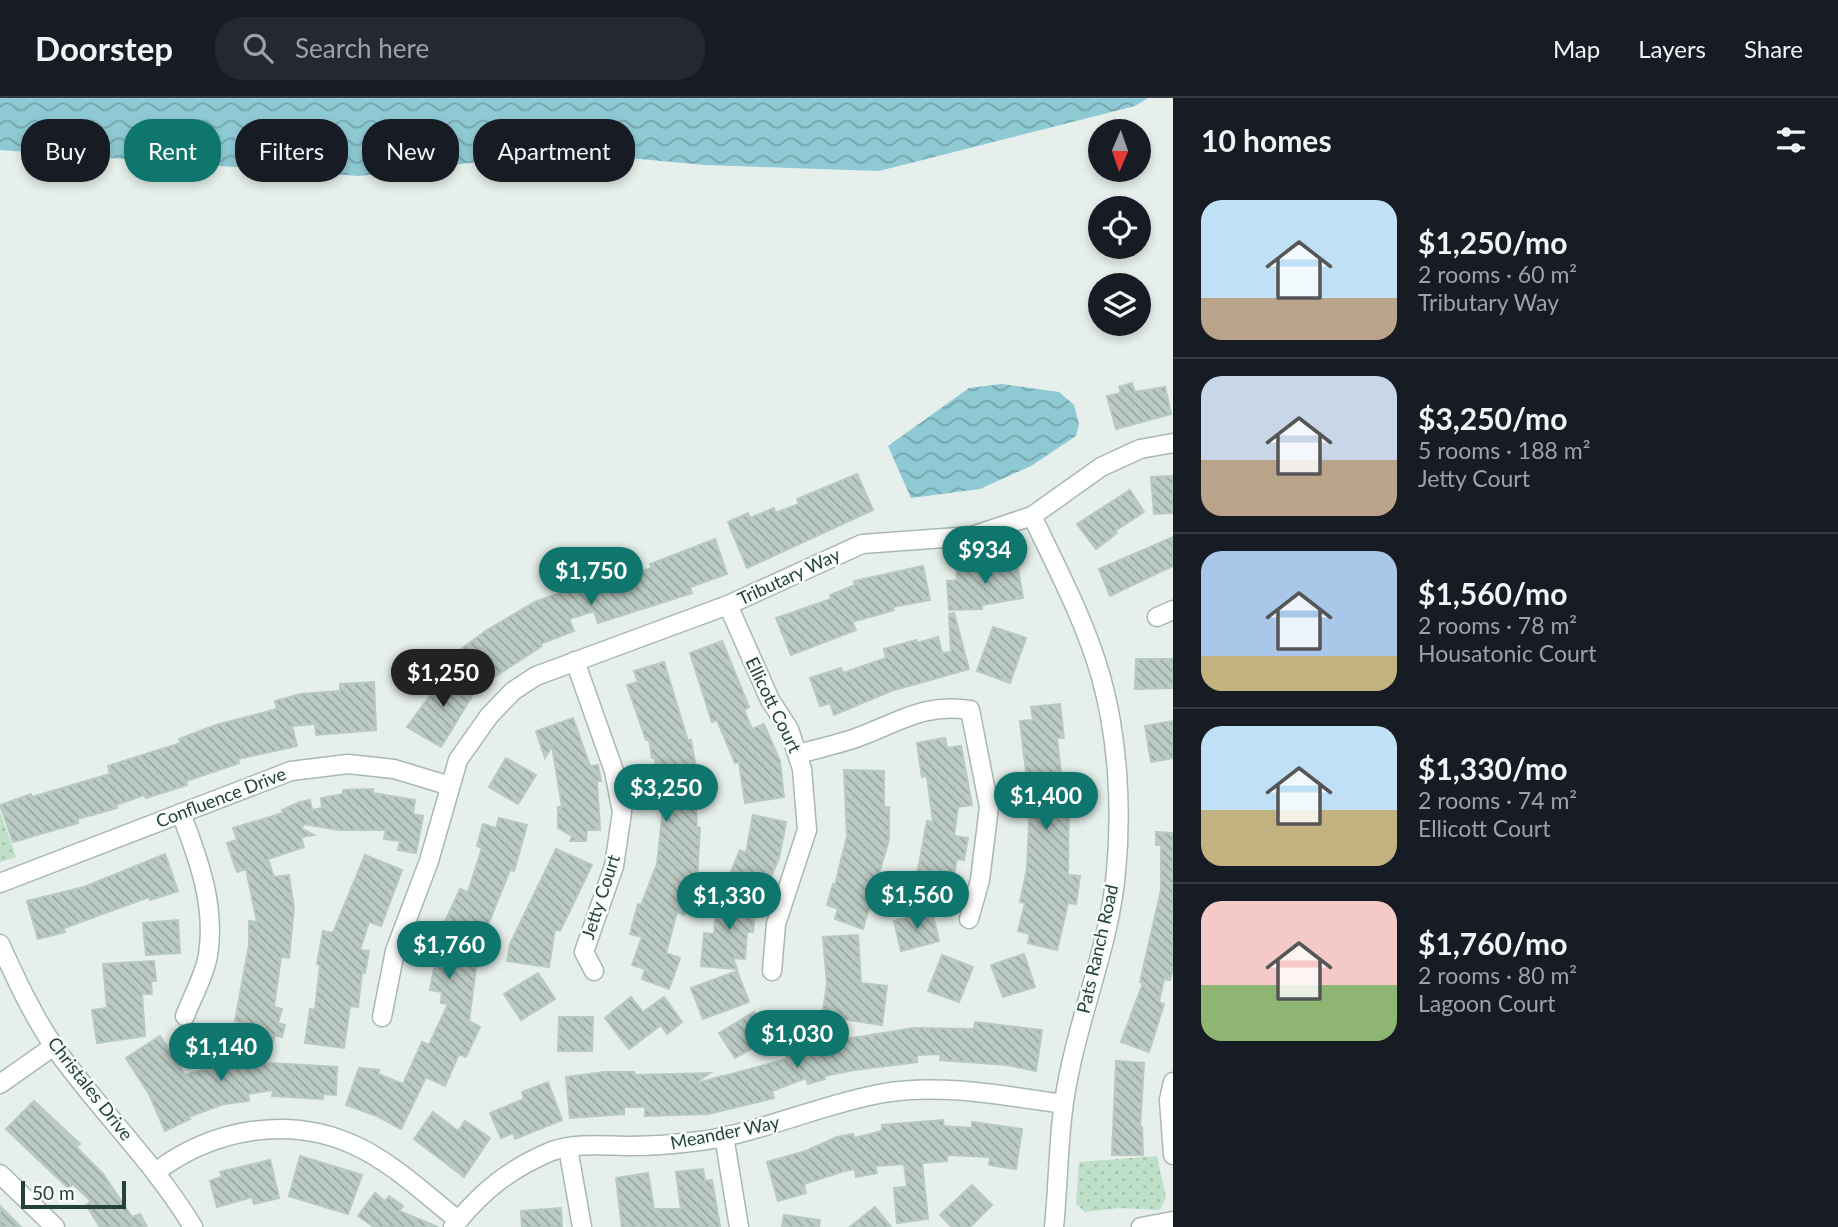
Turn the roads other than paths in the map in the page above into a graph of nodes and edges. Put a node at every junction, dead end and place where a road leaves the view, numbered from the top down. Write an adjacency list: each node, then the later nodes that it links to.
1 (1173, 443): 2 (street, Tributary Way)
2 (1032, 516): 3 (street, Tributary Way); 18 (street, Pats Ranch Road)
3 (728, 605): 4 (street, Tributary Way); 5 (street, Ellicott Court)
4 (575, 661): 6 (street, Tributary Way); 11 (street, Jetty Court)
5 (798, 754): 9 (street); 12 (street, Ellicott Court)
6 (450, 786): 7 (street, Confluence Drive); 14 (street, Tributary Way)
7 (181, 813): 8 (street, Confluence Drive); 13 (street)
8 (0, 883)
9 (969, 919)
10 (0, 944): 15 (street, Christales Drive)
11 (594, 971)
12 (772, 971)
13 (185, 1016)
14 (382, 1017)
15 (54, 1046): 17 (street); 22 (street, Christales Drive)
16 (1173, 1082): 21 (street)
17 (0, 1084)
18 (1063, 1104): 19 (street, Meander Way); 30 (street, Pats Ranch Road)
19 (724, 1136): 20 (street, Meander Way); 29 (street)
20 (568, 1148): 25 (street, Meander Way); 28 (street)
21 (1173, 1155)
22 (157, 1171): 25 (street); 27 (street, Christales Drive)
23 (0, 1174): 26 (street)
24 (1173, 1221): 31 (street)
25 (456, 1224)
26 (55, 1227)
27 (193, 1227)
28 (582, 1227)
29 (739, 1227)
30 (1054, 1227)
31 (1140, 1227)

